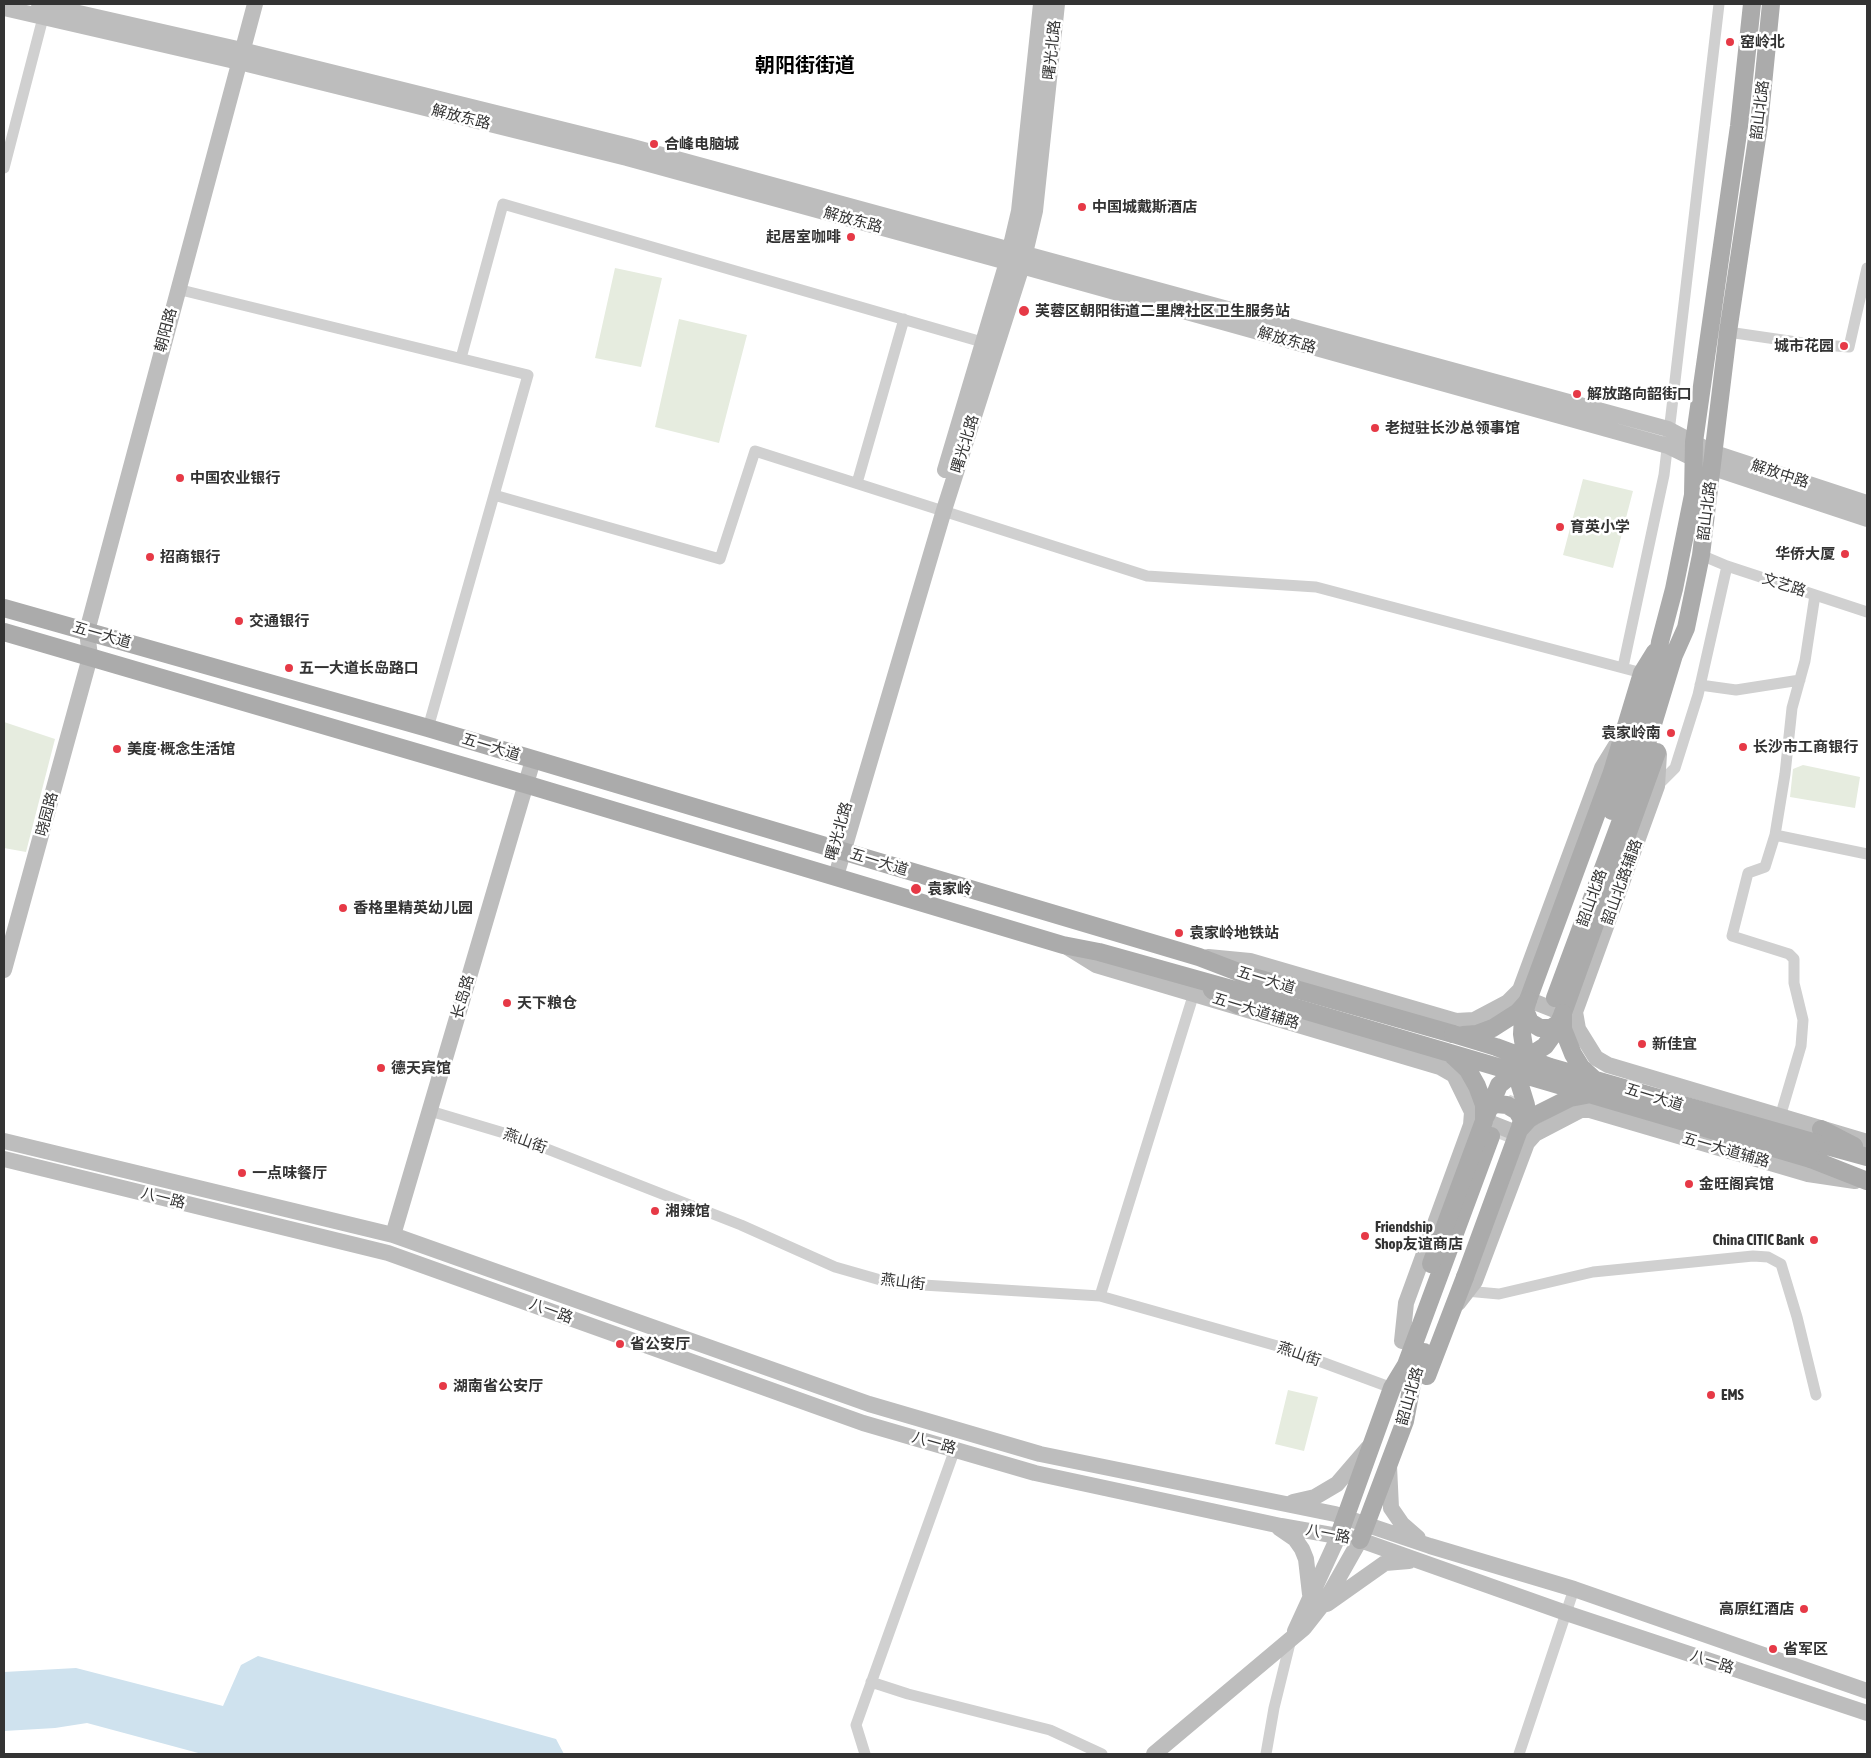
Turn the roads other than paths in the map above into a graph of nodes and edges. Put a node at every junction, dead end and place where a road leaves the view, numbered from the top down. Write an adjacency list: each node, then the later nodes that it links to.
1 (248, 4): 10 (main road, 朝阳路)
2 (255, 4): 10 (main road, 朝阳路)
3 (1041, 4): 12 (main road, 曙光北路)
4 (1056, 4): 12 (main road, 曙光北路)
5 (1719, 4): 19 (street)
6 (1752, 4): 20 (main road, 韶山北路)
7 (1772, 4): 16 (main road, 韶山北路)
8 (4, 8): 9 (main road, 解放东路)
9 (42, 9): 10 (main road, 解放东路); 11 (street)
10 (237, 55): 12 (main road, 解放东路); 14 (main road, 朝阳路); 35 (main road, 朝阳路)
11 (4, 168)
12 (1016, 258): 17 (main road, 曙光北路); 19 (main road, 解放东路); 21 (main road, 解放东路)
13 (1867, 268): 16 (street)
14 (177, 289): 18 (street); 35 (main road, 朝阳路)
15 (904, 319): 17 (street); 18 (street); 24 (street)
16 (1728, 332): 22 (main road, 韶山北路)
17 (989, 344): 27 (main road, 曙光北路)
18 (461, 358): 25 (street)
19 (1668, 429): 20 (main road, 解放东路); 21 (street)
20 (1694, 442): 22 (main road, 解放中路); 23 (main road, 韶山北路)
21 (1668, 446): 23 (main road, 解放东路); 39 (street)
22 (1712, 460): 23 (main road, 解放中路); 26 (main road, 解放中路); 28 (main road, 解放中路); 29 (main road, 韶山北路)
23 (1694, 461): 37 (main road, 韶山北路)
24 (857, 483): 25 (street); 27 (street)
25 (494, 495): 43 (street)
26 (1867, 503)
27 (939, 508): 39 (street); 49 (main road, 曙光北路)
28 (1867, 519)
29 (1701, 555): 30 (street, 文艺路); 34 (main road, 韶山北路)
30 (1727, 566): 31 (street, 文艺路); 42 (street)
31 (1815, 595): 33 (street, 文艺路); 41 (street)
32 (4, 608): 35 (main road, 五一大道)
33 (1867, 612)
34 (1686, 628): 47 (main road); 56 (main road, 韶山北路)
35 (84, 630): 38 (main road, 朝阳路); 43 (main road, 五一大道)
36 (4, 632): 38 (main road, 五一大道)
37 (1660, 642): 40 (main road); 56 (main road, 韶山北路)
38 (82, 655): 46 (main road, 五一大道); 53 (main road, 晓园路)
39 (1623, 668): 40 (street)
40 (1642, 673): 44 (main road)
41 (1800, 680): 42 (street); 48 (street)
42 (1700, 685): 47 (street)
43 (428, 728): 45 (main road, 五一大道)
44 (1624, 732): 56 (main road); 56 (main road)
45 (533, 760): 46 (main road, 长岛路); 49 (main road, 五一大道)
46 (525, 784): 51 (main road, 五一大道); 63 (main road, 长岛路)
47 (1652, 785): 56 (main road)
48 (1775, 835): 50 (street); 64 (street)
49 (839, 850): 51 (main road, 曙光北路); 52 (main road, 五一大道)
50 (1867, 854)
51 (832, 875): 54 (main road, 五一大道)
52 (1199, 956): 55 (main road, 五一大道); 57 (main road)
53 (4, 970)
54 (1194, 986): 55 (main road, 五一大道); 75 (street)
55 (1242, 991): 57 (main road, 五一大道); 58 (main road, 五一大道, bridge); 61 (main road, 五一大道辅路)
56 (1546, 1006): 57 (main road, bridge); 59 (main road); 60 (main road, bridge); 60 (main road, bridge); 62 (main road, bridge)
57 (1459, 1028): 60 (main road, 五一大道, bridge); 61 (main road)
58 (1445, 1051): 60 (main road, 五一大道, bridge); 65 (main road, bridge)
59 (1601, 1062): 62 (main road); 64 (main road)
60 (1523, 1066): 62 (main road, 五一大道, bridge); 62 (main road, 五一大道, bridge); 65 (main road, bridge); 66 (main road, bridge)
61 (1451, 1072): 65 (main road)
62 (1589, 1094): 66 (main road, bridge); 69 (main road, 五一大道, bridge); 72 (main road, 五一大道辅路)
63 (430, 1111): 73 (main road, 长岛路); 75 (street, 燕山街)
64 (1780, 1117): 69 (main road)
65 (1488, 1124): 66 (main road, bridge); 76 (main road, bridge); 76 (main road); 77 (main road, 韶山北路); 79 (main road, 韶山北路)
66 (1524, 1130): 74 (main road, bridge)
67 (4, 1141): 73 (main road, 八一路)
68 (1867, 1142): 69 (main road)
69 (1816, 1144): 70 (main road, 五一大道); 72 (main road, 五一大道)
70 (1867, 1155)
71 (4, 1158): 81 (main road, 八一路)
72 (1867, 1181)
73 (393, 1235): 83 (main road, 八一路)
74 (1466, 1284): 78 (street); 79 (main road)
75 (1100, 1296): 77 (street, 燕山街)
76 (1402, 1341): 77 (main road)
77 (1392, 1388): 80 (main road, 韶山北路)
78 (1816, 1395)
79 (1405, 1421): 82 (main road, 韶山北路)
80 (1375, 1438): 83 (main road); 84 (main road, 韶山北路)
81 (955, 1449): 85 (main road, 八一路); 95 (street)
82 (1389, 1464): 86 (main road, 韶山北路); 88 (main road)
83 (1280, 1502): 84 (main road, 八一路)
84 (1346, 1518): 86 (main road, 八一路); 87 (main road, 韶山北路)
85 (1273, 1524): 87 (main road, 八一路); 91 (main road)
86 (1363, 1533): 87 (main road, 八一路); 88 (main road, 八一路); 89 (main road, 八一路); 92 (main road, 韶山北路)
87 (1339, 1535): 91 (main road, 韶山北路)
88 (1430, 1546): 90 (main road, 八一路)
89 (1415, 1560): 92 (main road); 93 (main road, 八一路)
90 (1574, 1589): 93 (street); 96 (main road, 八一路)
91 (1310, 1594): 94 (main road, 韶山北路)
92 (1319, 1610): 94 (main road, 韶山北路)
93 (1566, 1613): 97 (main road, 八一路); 102 (street)
94 (1292, 1637): 100 (main road, 韶山北路); 101 (street)
95 (871, 1682): 98 (street); 99 (street)
96 (1867, 1691)
97 (1867, 1713)
98 (865, 1754)
99 (1102, 1754)
100 (1154, 1754)
101 (1266, 1754)
102 (1519, 1754)

